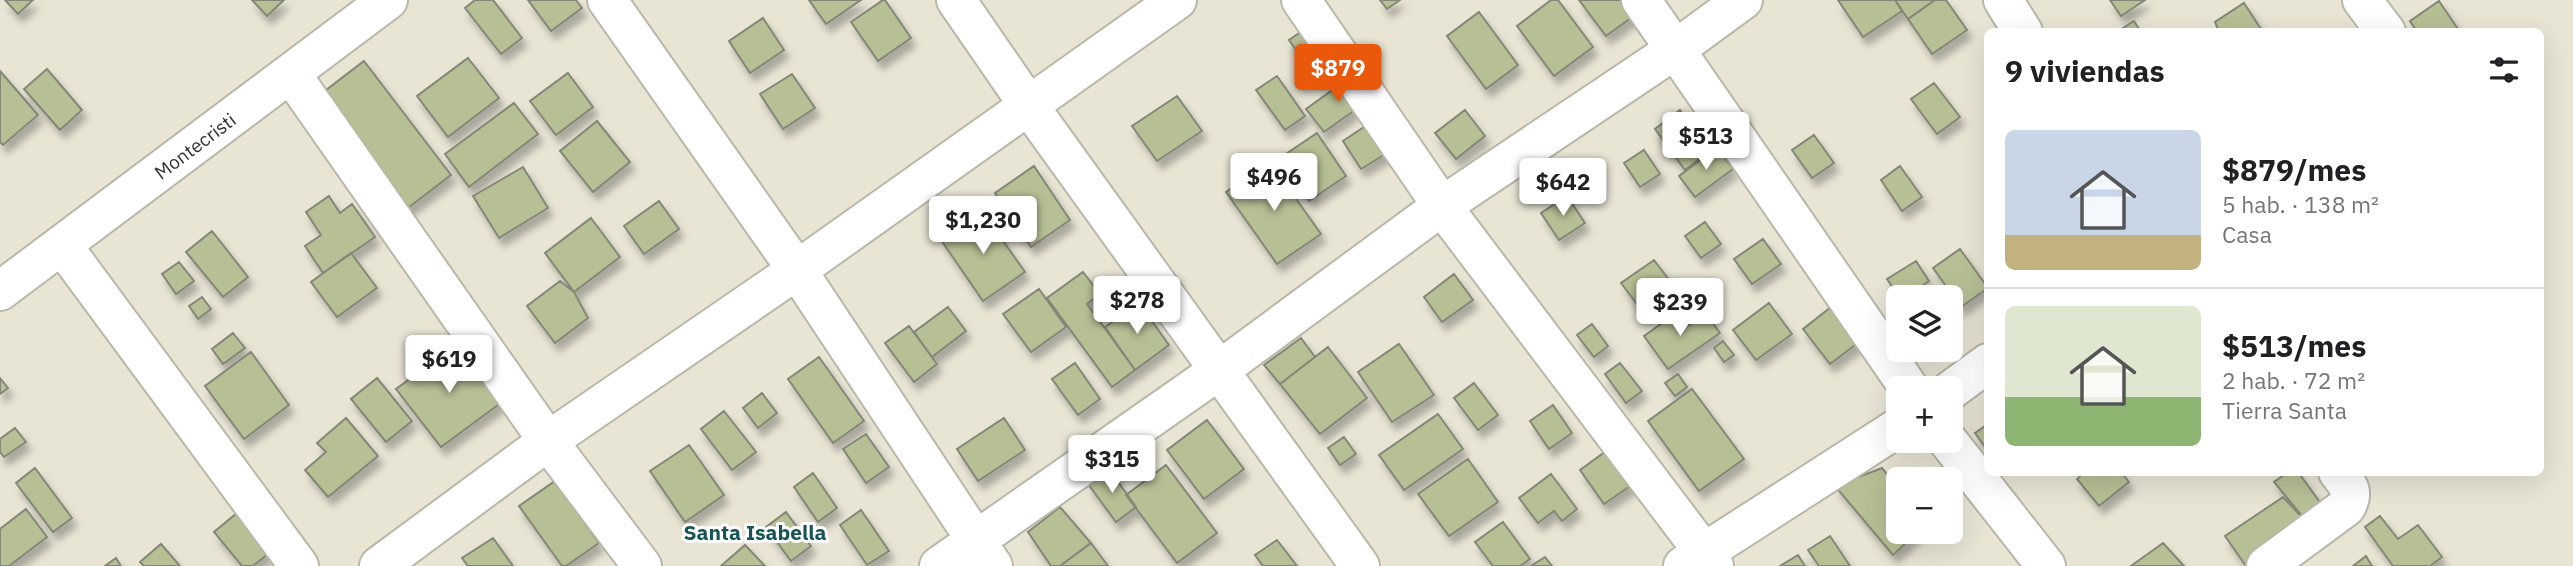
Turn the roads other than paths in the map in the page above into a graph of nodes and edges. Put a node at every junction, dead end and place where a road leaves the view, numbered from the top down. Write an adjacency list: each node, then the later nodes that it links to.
1 (607, 0): 17 (street)
2 (956, 0): 14 (street)
3 (1177, 0): 14 (street)
4 (1301, 0): 15 (street)
5 (1642, 0): 12 (street)
6 (1743, 0): 12 (street)
7 (2003, 0): 10 (street)
8 (2362, 0): 11 (street)
9 (372, 4): 13 (street, Montecristi)
10 (2020, 28)
11 (2382, 28)
12 (1676, 49): 15 (street); 21 (street)
13 (291, 74): 16 (street, Montecristi); 24 (street)
14 (1029, 106): 17 (street); 20 (street)
15 (1442, 206): 20 (street); 28 (street)
16 (62, 246): 18 (street, Montecristi); 29 (street)
17 (797, 270): 24 (street); 27 (street)
18 (0, 291)
19 (1984, 366): 22 (street)
20 (1218, 371): 27 (street); 33 (street)
21 (1901, 376)
22 (1963, 381)
23 (1886, 436): 28 (street)
24 (548, 441): 30 (street); 31 (street)
25 (1957, 453): 34 (street)
26 (2344, 485): 35 (street)
27 (984, 553): 32 (street)
28 (1700, 561)
29 (299, 566)
30 (379, 566)
31 (642, 566)
32 (939, 566)
33 (1360, 566)
34 (2046, 566)
35 (2266, 566)

